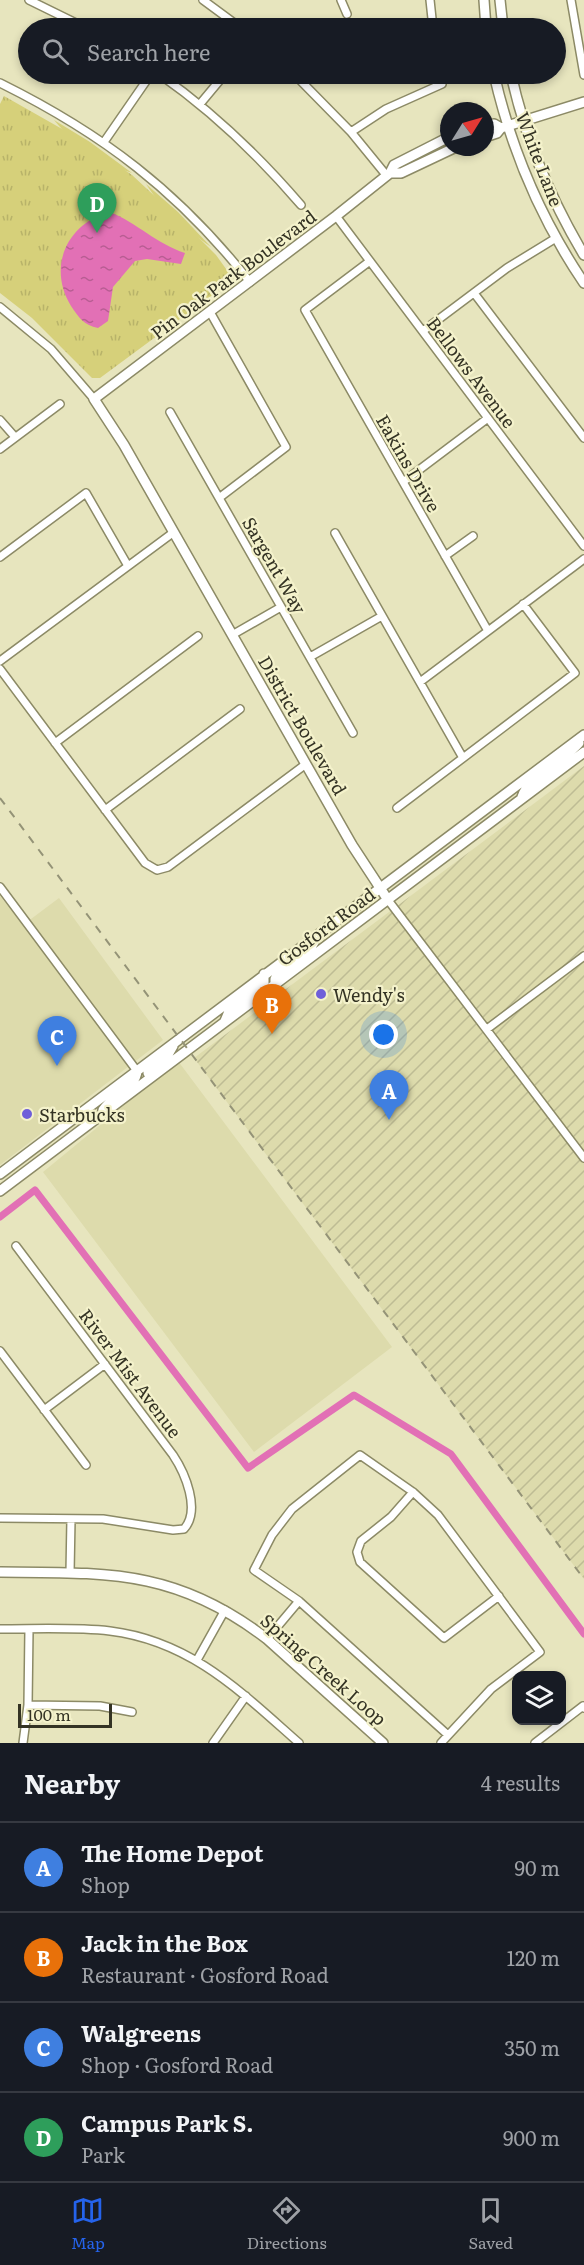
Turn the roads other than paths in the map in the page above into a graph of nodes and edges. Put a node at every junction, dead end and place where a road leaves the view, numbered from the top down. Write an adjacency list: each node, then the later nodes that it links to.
1 (29, 0): 9 (street)
2 (203, 0): 10 (street)
3 (341, 0): 8 (street)
4 (430, 0): 11 (street)
5 (484, 0): 12 (main road)
6 (500, 0): 13 (main road)
7 (571, 0): 14 (street)
8 (347, 14)
9 (66, 18)
10 (227, 18)
11 (432, 18)
12 (485, 18)
13 (502, 18)
14 (584, 75)
15 (0, 83): 31 (street)
16 (144, 84): 31 (street)
17 (173, 84): 24 (street)
18 (217, 84): 24 (street)
19 (304, 84): 28 (street)
20 (442, 84): 28 (street)
21 (496, 84): 27 (main road, White Lane)
22 (514, 84): 25 (main road, White Lane)
23 (584, 102): 25 (main road)
24 (200, 104): 34 (street)
25 (523, 122): 27 (main road); 37 (main road, White Lane)
26 (494, 124): 27 (main road)
27 (504, 127): 29 (main road); 36 (main road, White Lane)
28 (351, 132): 33 (street)
29 (494, 134)
30 (440, 141): 33 (main road, Pin Oak Park Boulevard)
31 (104, 142): 39 (street)
32 (440, 155): 33 (main road, Pin Oak Park Boulevard)
33 (389, 175): 35 (main road, Pin Oak Park Boulevard)
34 (301, 205)
35 (336, 216): 38 (street, Bellows Avenue); 39 (main road, Pin Oak Park Boulevard)
36 (556, 238): 40 (main road, White Lane); 41 (street)
37 (584, 255)
38 (370, 261): 44 (street, Bellows Avenue); 53 (street, Eakins Drive)
39 (250, 282): 43 (main road, Pin Oak Park Boulevard)
40 (584, 283)
41 (474, 293): 44 (street); 51 (street)
42 (0, 307): 45 (street, District Boulevard)
43 (210, 312): 45 (main road, Pin Oak Park Boulevard); 54 (street)
44 (423, 331): 48 (street, Bellows Avenue)
45 (94, 399): 55 (main road, District Boulevard)
46 (60, 404): 50 (street)
47 (170, 412): 54 (street, Sargent Way)
48 (488, 418): 53 (street); 58 (street, Bellows Avenue)
49 (0, 420): 50 (street)
50 (15, 437): 52 (street)
51 (584, 438)
52 (0, 449)
53 (403, 482): 59 (street, Eakins Drive)
54 (219, 498): 64 (street, Sargent Way)
55 (174, 532): 62 (street); 67 (main road, District Boulevard)
56 (335, 533): 65 (street)
57 (473, 536): 59 (street)
58 (584, 546)
59 (445, 556): 66 (street, Eakins Drive)
60 (0, 557): 62 (street)
61 (584, 559): 63 (street)
62 (128, 566): 70 (street)
63 (523, 604): 66 (street); 78 (street)
64 (281, 607): 67 (street); 69 (street, Sargent Way)
65 (382, 615): 69 (street); 72 (street)
66 (488, 631): 72 (street)
67 (232, 634): 79 (main road, District Boulevard)
68 (198, 636): 76 (street)
69 (310, 657): 74 (street, Sargent Way)
70 (0, 661)
71 (0, 669): 76 (street)
72 (420, 682): 78 (street)
73 (240, 709): 82 (street)
74 (353, 733)
75 (584, 736): 80 (main road); 84 (main road, Gosford Road)
76 (55, 743): 82 (street)
77 (584, 752): 80 (main road, Gosford Road)
78 (463, 758): 81 (street)
79 (306, 764): 82 (street); 84 (main road, District Boulevard)
80 (521, 799): 85 (main road, Gosford Road)
81 (397, 808)
82 (105, 810)
83 (0, 886): 93 (street)
84 (380, 889): 85 (main road, District Boulevard); 86 (main road, Gosford Road)
85 (388, 900): 89 (main road, Gosford Road); 91 (street, District Boulevard)
86 (320, 933): 88 (main road, Gosford Road); 89 (main road)
87 (584, 956): 91 (street)
88 (264, 974): 90 (main road); 92 (main road, Gosford Road)
89 (275, 985): 90 (main road, Gosford Road)
90 (225, 1023): 94 (main road, Gosford Road)
91 (487, 1029): 96 (street, District Boulevard)
92 (175, 1041): 93 (main road, Gosford Road); 94 (main road)
93 (137, 1071): 95 (main road); 97 (main road, Gosford Road)
94 (143, 1084): 95 (main road, Gosford Road)
95 (98, 1117): 98 (main road, Gosford Road)
96 (584, 1158)
97 (0, 1174)
98 (0, 1191)
99 (16, 1246): 101 (street, River Mist Avenue)
100 (0, 1351): 102 (street)
101 (105, 1364): 102 (street); 106 (street, River Mist Avenue)
102 (45, 1410): 103 (street)
103 (86, 1465)
104 (413, 1492): 109 (street); 109 (street); 110 (street)
105 (0, 1518): 106 (street)
106 (71, 1519): 108 (street)
107 (0, 1572): 108 (main road, Spring Creek Loop)
108 (70, 1573): 111 (main road, Spring Creek Loop)
109 (499, 1596): 120 (street)
110 (299, 1601): 114 (street); 120 (street)
111 (225, 1610): 114 (main road, Spring Creek Loop); 115 (street)
112 (0, 1629): 113 (street)
113 (29, 1629): 115 (street); 117 (street)
114 (267, 1639): 124 (main road, Spring Creek Loop)
115 (197, 1660): 116 (street)
116 (246, 1696): 122 (street); 123 (street)
117 (28, 1705): 119 (street); 121 (street)
118 (583, 1707): 126 (street)
119 (132, 1712)
120 (448, 1734): 125 (street)
121 (23, 1743)
122 (213, 1743)
123 (299, 1743)
124 (383, 1743)
125 (441, 1743)
126 (535, 1743)

